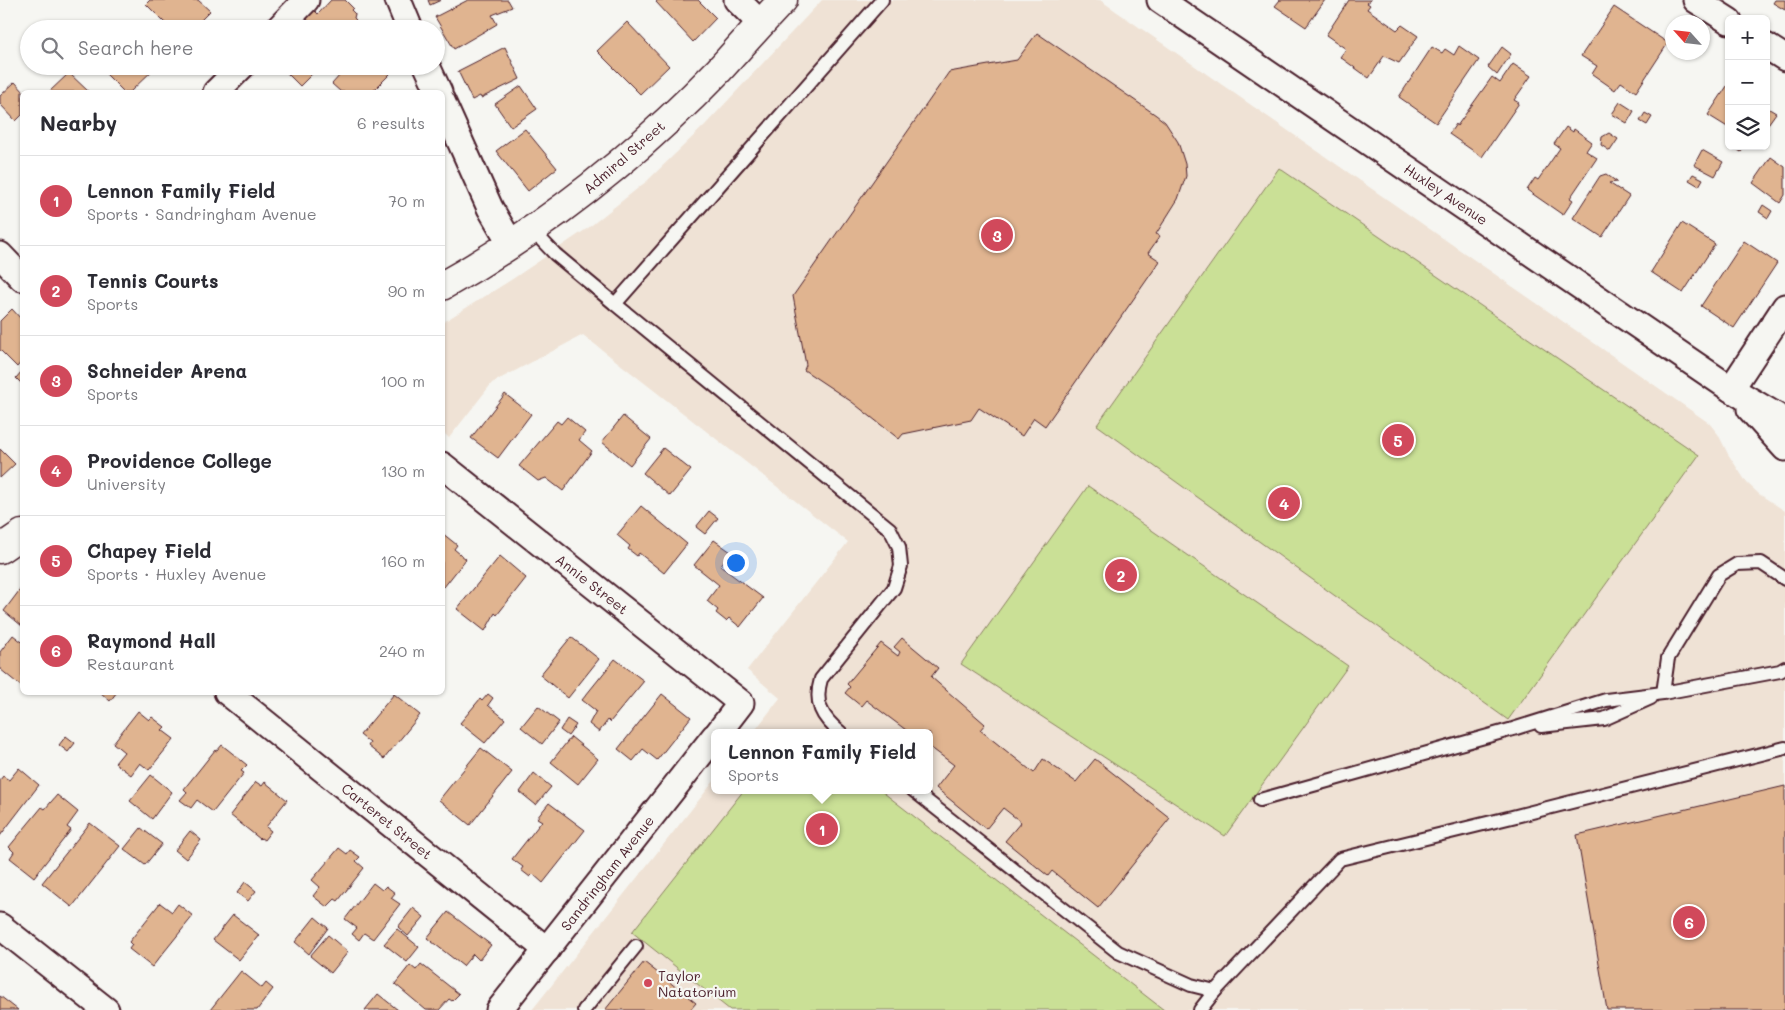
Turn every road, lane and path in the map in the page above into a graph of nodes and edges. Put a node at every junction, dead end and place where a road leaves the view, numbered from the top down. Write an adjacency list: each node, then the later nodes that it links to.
1 (306, 0): 9 (street)
2 (398, 0): 10 (street)
3 (737, 0): 11 (street)
4 (782, 0): 11 (main road, Admiral Street)
5 (882, 0): 23 (lane)
6 (1160, 0): 25 (street, Huxley Avenue)
7 (1696, 0): 8 (street)
8 (1725, 18)
9 (287, 20)
10 (406, 20)
11 (761, 24): 19 (main road, Admiral Street)
12 (1770, 49): 13 (street)
13 (1785, 58)
14 (233, 75): 16 (street)
15 (431, 75): 17 (street)
16 (218, 90)
17 (438, 90)
18 (445, 108): 19 (street)
19 (522, 237): 22 (main road, Admiral Street); 23 (lane)
20 (0, 255): 21 (street)
21 (20, 276)
22 (445, 284)
23 (615, 304): 36 (lane)
24 (1785, 307): 25 (street)
25 (1731, 389): 26 (street, Huxley Avenue); 27 (street, Huxley Avenue)
26 (1785, 421)
27 (1785, 448)
28 (445, 468): 35 (street, Annie Street)
29 (20, 535): 30 (main road)
30 (0, 549)
31 (1785, 578): 33 (lane)
32 (1785, 668): 33 (lane)
33 (1663, 693): 37 (lane); 37 (lane)
34 (231, 695): 44 (street, Carteret Street)
35 (721, 729)
36 (836, 729)
37 (1513, 730): 41 (lane)
38 (711, 741): 44 (street, Sandringham Avenue)
39 (1785, 748): 45 (lane)
40 (919, 794): 45 (lane)
41 (1260, 800)
42 (0, 926): 46 (street)
43 (636, 946): 48 (lane)
44 (547, 950): 47 (street, Sandringham Avenue)
45 (1215, 991): 49 (lane)
46 (106, 1010)
47 (499, 1010)
48 (584, 1010)
49 (1200, 1010)

